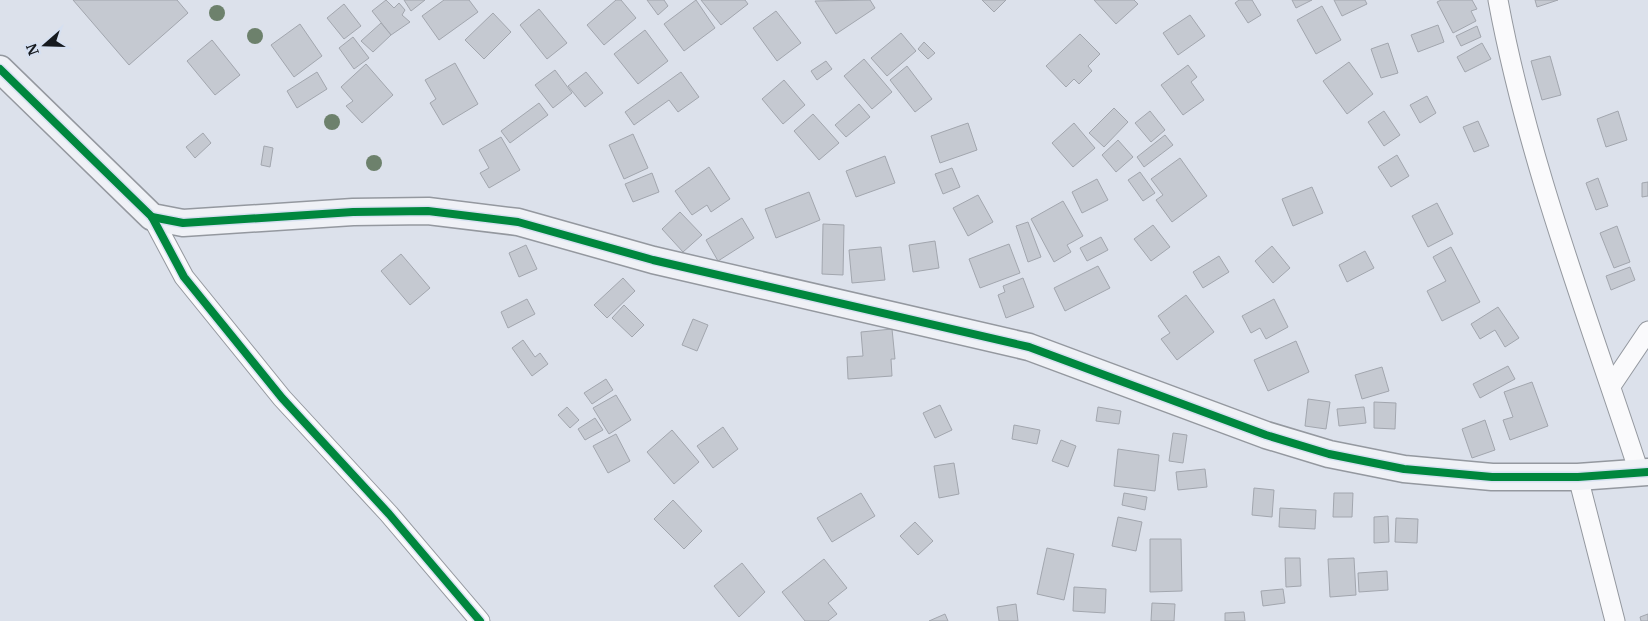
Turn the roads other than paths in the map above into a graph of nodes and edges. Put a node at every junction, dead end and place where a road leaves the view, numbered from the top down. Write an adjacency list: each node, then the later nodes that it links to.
1 (1498, 0): 5 (street)
2 (0, 69): 3 (street)
3 (152, 217): 7 (street); 8 (street)
4 (1648, 331): 5 (street)
5 (1611, 386): 6 (street)
6 (1644, 472): 7 (street)
7 (1578, 477): 9 (street)
8 (480, 621)
9 (1615, 621)

